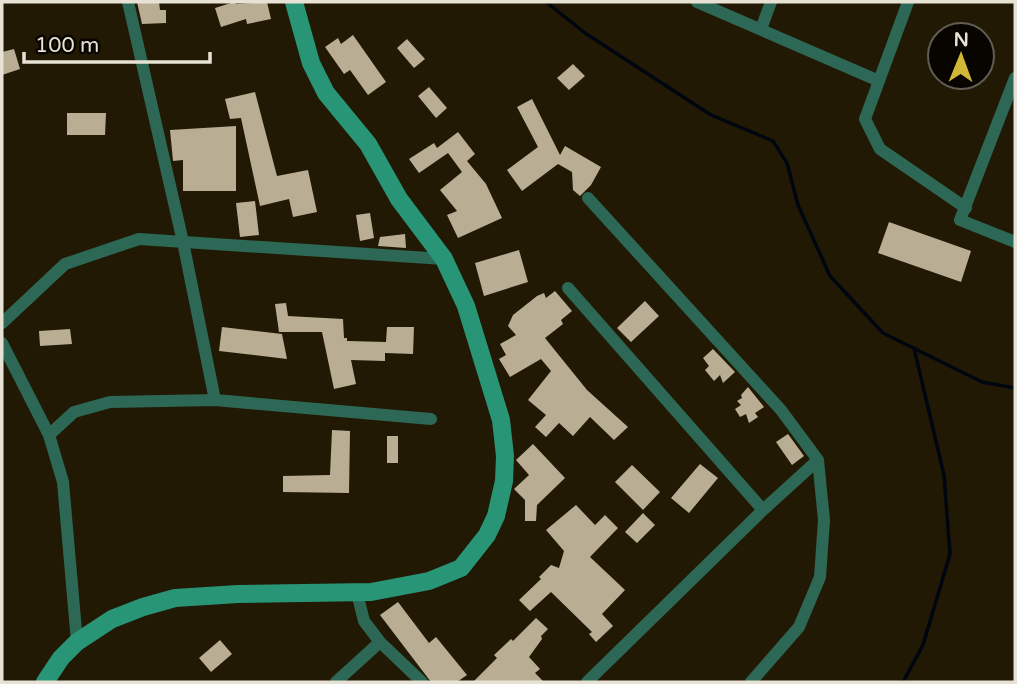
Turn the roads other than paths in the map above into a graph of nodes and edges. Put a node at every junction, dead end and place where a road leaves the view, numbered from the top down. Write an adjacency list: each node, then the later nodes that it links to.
1 (128, 2): 11 (street)
2 (294, 2): 13 (street)
3 (697, 2): 6 (street)
4 (771, 2): 6 (street)
5 (908, 2): 8 (street)
6 (761, 29): 8 (street)
7 (1015, 79): 10 (street)
8 (879, 81): 10 (street)
9 (588, 198): 20 (street)
10 (966, 208): 12 (street)
11 (183, 242): 13 (street); 15 (street); 17 (street)
12 (1015, 242)
13 (444, 259): 22 (street)
14 (568, 288): 21 (street)
15 (2, 323)
16 (2, 342): 19 (street)
17 (215, 400): 18 (street); 19 (street)
18 (431, 419)
19 (49, 435): 23 (street)
20 (818, 460): 21 (street); 29 (street)
21 (763, 510): 28 (street)
22 (357, 593): 23 (street); 24 (street)
23 (76, 642): 25 (street)
24 (380, 642): 26 (street); 27 (street)
25 (45, 682)
26 (336, 682)
27 (422, 682)
28 (587, 682)
29 (751, 682)

